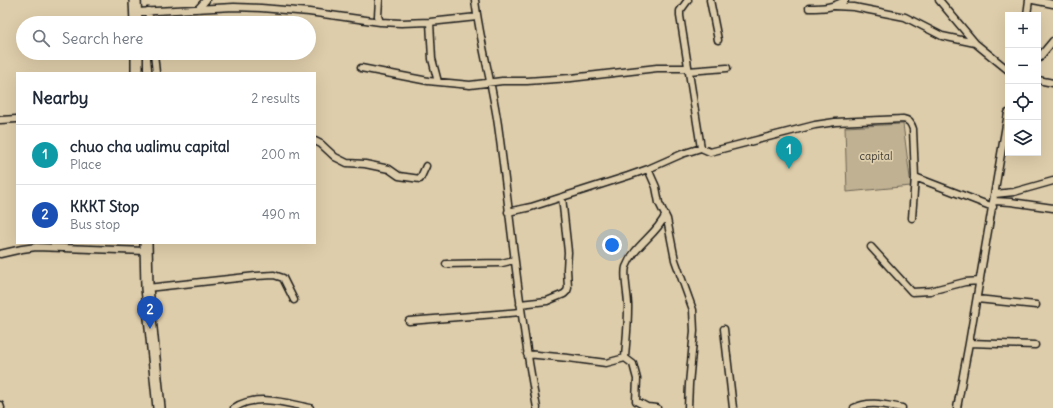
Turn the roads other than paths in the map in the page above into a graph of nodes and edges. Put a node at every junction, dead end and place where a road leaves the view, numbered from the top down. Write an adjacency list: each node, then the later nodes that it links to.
1 (136, 0): 17 (highway)
2 (206, 0): 14 (street)
3 (379, 0): 21 (street)
4 (475, 0): 20 (street)
5 (688, 0): 32 (street)
6 (710, 0): 23 (street)
7 (845, 0): 12 (street)
8 (939, 0): 25 (street)
9 (1029, 0): 16 (street)
10 (1033, 0): 11 (street)
11 (1053, 4)
12 (834, 6): 13 (street); 25 (street)
13 (809, 8)
14 (198, 9): 15 (street); 21 (street)
15 (148, 11): 18 (street); 19 (street)
16 (1027, 12)
17 (136, 16)
18 (139, 16)
19 (149, 16)
20 (477, 17): 22 (street); 37 (street)
21 (380, 22): 22 (street)
22 (430, 22): 36 (street)
23 (718, 40)
24 (1053, 40): 26 (street)
25 (975, 43): 31 (street)
26 (1041, 55)
27 (137, 60): 33 (highway)
28 (155, 60): 34 (street)
29 (361, 68): 36 (street)
30 (727, 68): 32 (street)
31 (1005, 68)
32 (688, 70): 37 (street); 43 (street)
33 (137, 72)
34 (156, 72)
35 (1041, 81): 38 (street)
36 (438, 82): 37 (street)
37 (490, 82): 52 (street)
38 (1053, 83)
39 (16, 119): 40 (street)
40 (0, 120)
41 (1007, 120): 48 (street)
42 (316, 142): 44 (street)
43 (701, 148): 45 (street); 46 (street)
44 (426, 166)
45 (648, 169): 49 (street); 53 (street)
46 (915, 177): 50 (street); 54 (street)
47 (1053, 181): 48 (street)
48 (995, 194): 50 (street)
49 (562, 197): 52 (street); 65 (street)
50 (993, 204): 51 (street); 61 (street)
51 (1053, 208)
52 (508, 212): 59 (street)
53 (665, 216): 73 (street); 81 (street)
54 (912, 218)
55 (46, 245): 56 (street); 58 (street)
56 (146, 247): 62 (highway)
57 (871, 247): 61 (street)
58 (0, 254)
59 (514, 260): 60 (street); 65 (street)
60 (446, 264)
61 (980, 281): 63 (street)
62 (147, 288): 64 (street); 76 (highway)
63 (977, 299): 66 (street); 70 (street)
64 (294, 300)
65 (520, 304): 67 (street)
66 (1036, 305)
67 (521, 312): 68 (street); 72 (street)
68 (409, 321)
69 (724, 329): 82 (street)
70 (970, 343): 71 (street); 85 (street)
71 (1035, 345)
72 (527, 354): 73 (street); 79 (street)
73 (625, 358): 80 (street)
74 (0, 405): 75 (street)
75 (1, 408)
76 (159, 408)
77 (234, 408): 78 (street)
78 (310, 408)
79 (538, 408)
80 (657, 408)
81 (688, 408)
82 (733, 408)
83 (854, 408): 84 (street)
84 (902, 408)
85 (957, 408)

